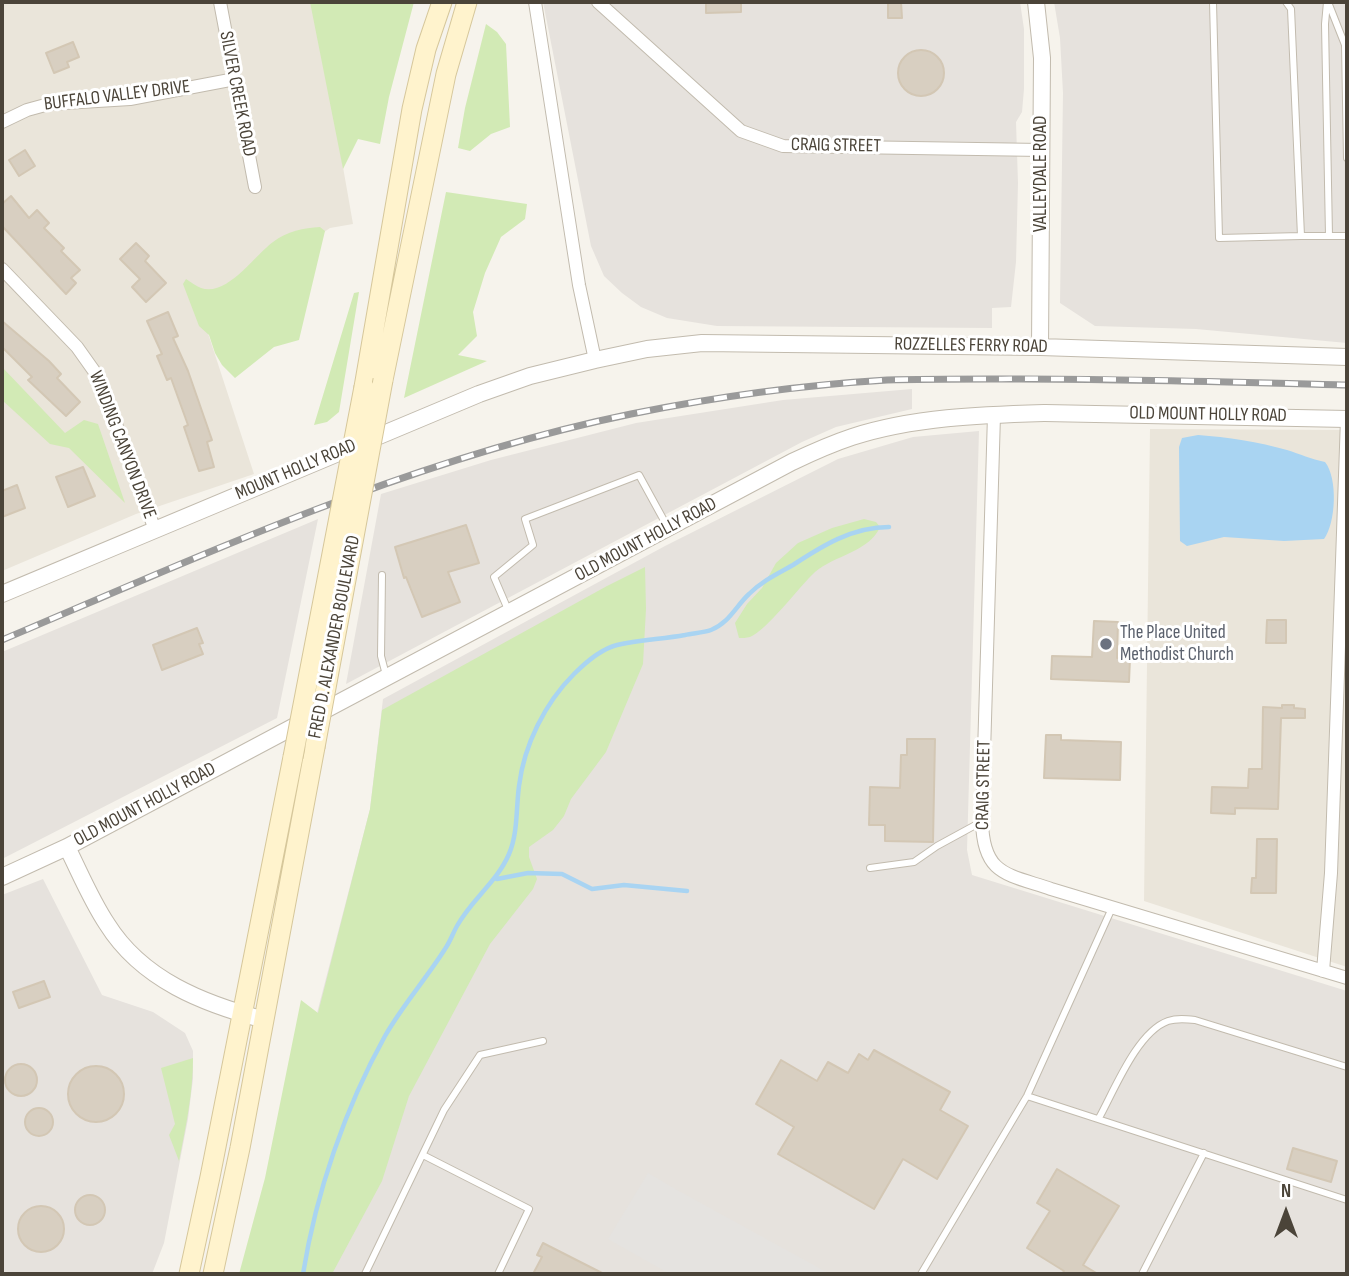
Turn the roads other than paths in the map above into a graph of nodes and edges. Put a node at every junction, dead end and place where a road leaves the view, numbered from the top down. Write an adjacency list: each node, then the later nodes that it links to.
1 (220, 2): 10 (street, SILVER CREEK ROAD)
2 (442, 2): 37 (main road, FRED D. ALEXANDER BOULEVARD, bridge)
3 (467, 2): 38 (main road, FRED D. ALEXANDER BOULEVARD, bridge)
4 (535, 2): 21 (street)
5 (598, 2): 12 (street, CRAIG STREET)
6 (1036, 2): 12 (street, VALLEYDALE ROAD)
7 (1213, 2): 15 (lane)
8 (1286, 2): 15 (lane)
9 (1328, 2): 13 (lane); 16 (lane)
10 (235, 79): 11 (street, BUFFALO VALLEY DRIVE); 14 (street, SILVER CREEK ROAD)
11 (2, 122)
12 (1042, 150): 19 (street, VALLEYDALE ROAD)
13 (1347, 158)
14 (255, 187)
15 (1301, 236): 16 (lane)
16 (1329, 236): 17 (lane)
17 (1347, 236)
18 (2, 269): 25 (street, WINDING CANYON DRIVE)
19 (1040, 347): 20 (street, ROZZELLES FERRY ROAD); 21 (street, ROZZELLES FERRY ROAD)
20 (1347, 357)
21 (596, 360): 25 (street, MOUNT HOLLY ROAD)
22 (995, 415): 23 (street, OLD MOUNT HOLLY ROAD); 24 (street, OLD MOUNT HOLLY ROAD); 30 (street, CRAIG STREET)
23 (1347, 419): 35 (street)
24 (668, 527): 28 (street, OLD MOUNT HOLLY ROAD); 28 (lane)
25 (155, 530): 27 (street, MOUNT HOLLY ROAD)
26 (382, 575): 29 (lane)
27 (2, 594)
28 (510, 613): 29 (street, OLD MOUNT HOLLY ROAD)
29 (386, 677): 31 (street, OLD MOUNT HOLLY ROAD)
30 (982, 821): 32 (lane); 34 (street, CRAIG STREET)
31 (67, 847): 33 (street, OLD MOUNT HOLLY ROAD); 37 (street)
32 (870, 868)
33 (2, 877)
34 (1112, 908): 35 (street, CRAIG STREET); 41 (lane)
35 (1323, 971): 36 (street, CRAIG STREET)
36 (1347, 978)
37 (241, 1014): 38 (street); 46 (main road, FRED D. ALEXANDER BOULEVARD)
38 (265, 1020): 47 (main road, FRED D. ALEXANDER BOULEVARD)
39 (543, 1041): 44 (lane)
40 (1347, 1067): 42 (lane)
41 (1027, 1096): 42 (lane); 50 (lane)
42 (1099, 1118): 43 (lane)
43 (1204, 1153): 45 (lane); 51 (lane)
44 (423, 1155): 48 (lane); 49 (lane)
45 (1347, 1200)
46 (189, 1274)
47 (213, 1274)
48 (365, 1274)
49 (498, 1274)
50 (921, 1274)
51 (1142, 1274)

